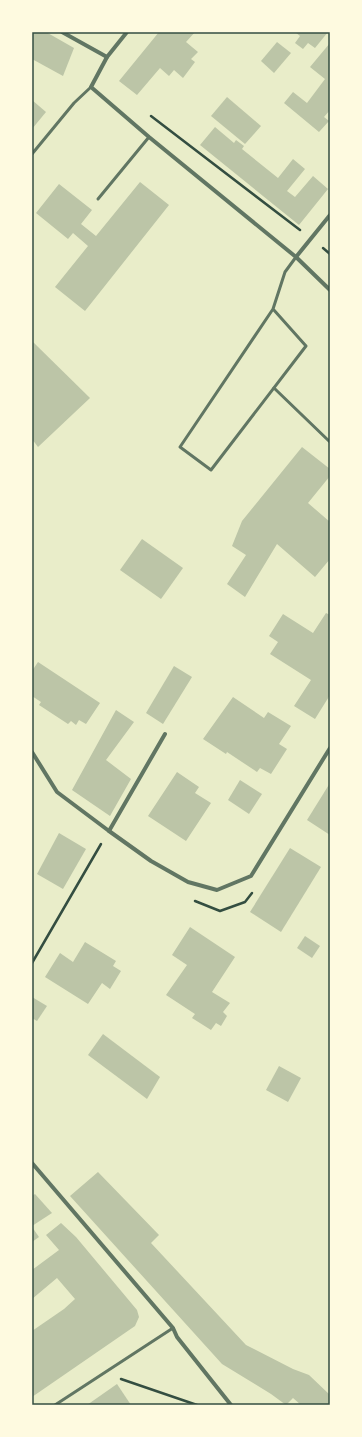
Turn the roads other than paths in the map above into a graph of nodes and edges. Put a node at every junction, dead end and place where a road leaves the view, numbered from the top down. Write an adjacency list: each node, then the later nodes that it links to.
1 (62, 32): 3 (street)
2 (127, 32): 3 (street)
3 (107, 57): 4 (street)
4 (91, 87): 5 (street); 6 (lane)
5 (149, 137): 7 (lane); 9 (street)
6 (32, 154)
7 (98, 199)
8 (330, 216): 9 (street)
9 (296, 257): 10 (street); 11 (lane)
10 (330, 290)
11 (273, 308): 12 (lane); 12 (lane)
12 (274, 388): 13 (lane)
13 (330, 442)
14 (165, 734): 17 (street)
15 (330, 748): 17 (street)
16 (32, 752): 17 (street)
17 (109, 831)
18 (32, 1163): 19 (street)
19 (173, 1328): 20 (lane); 21 (street)
20 (55, 1405)
21 (231, 1405)

